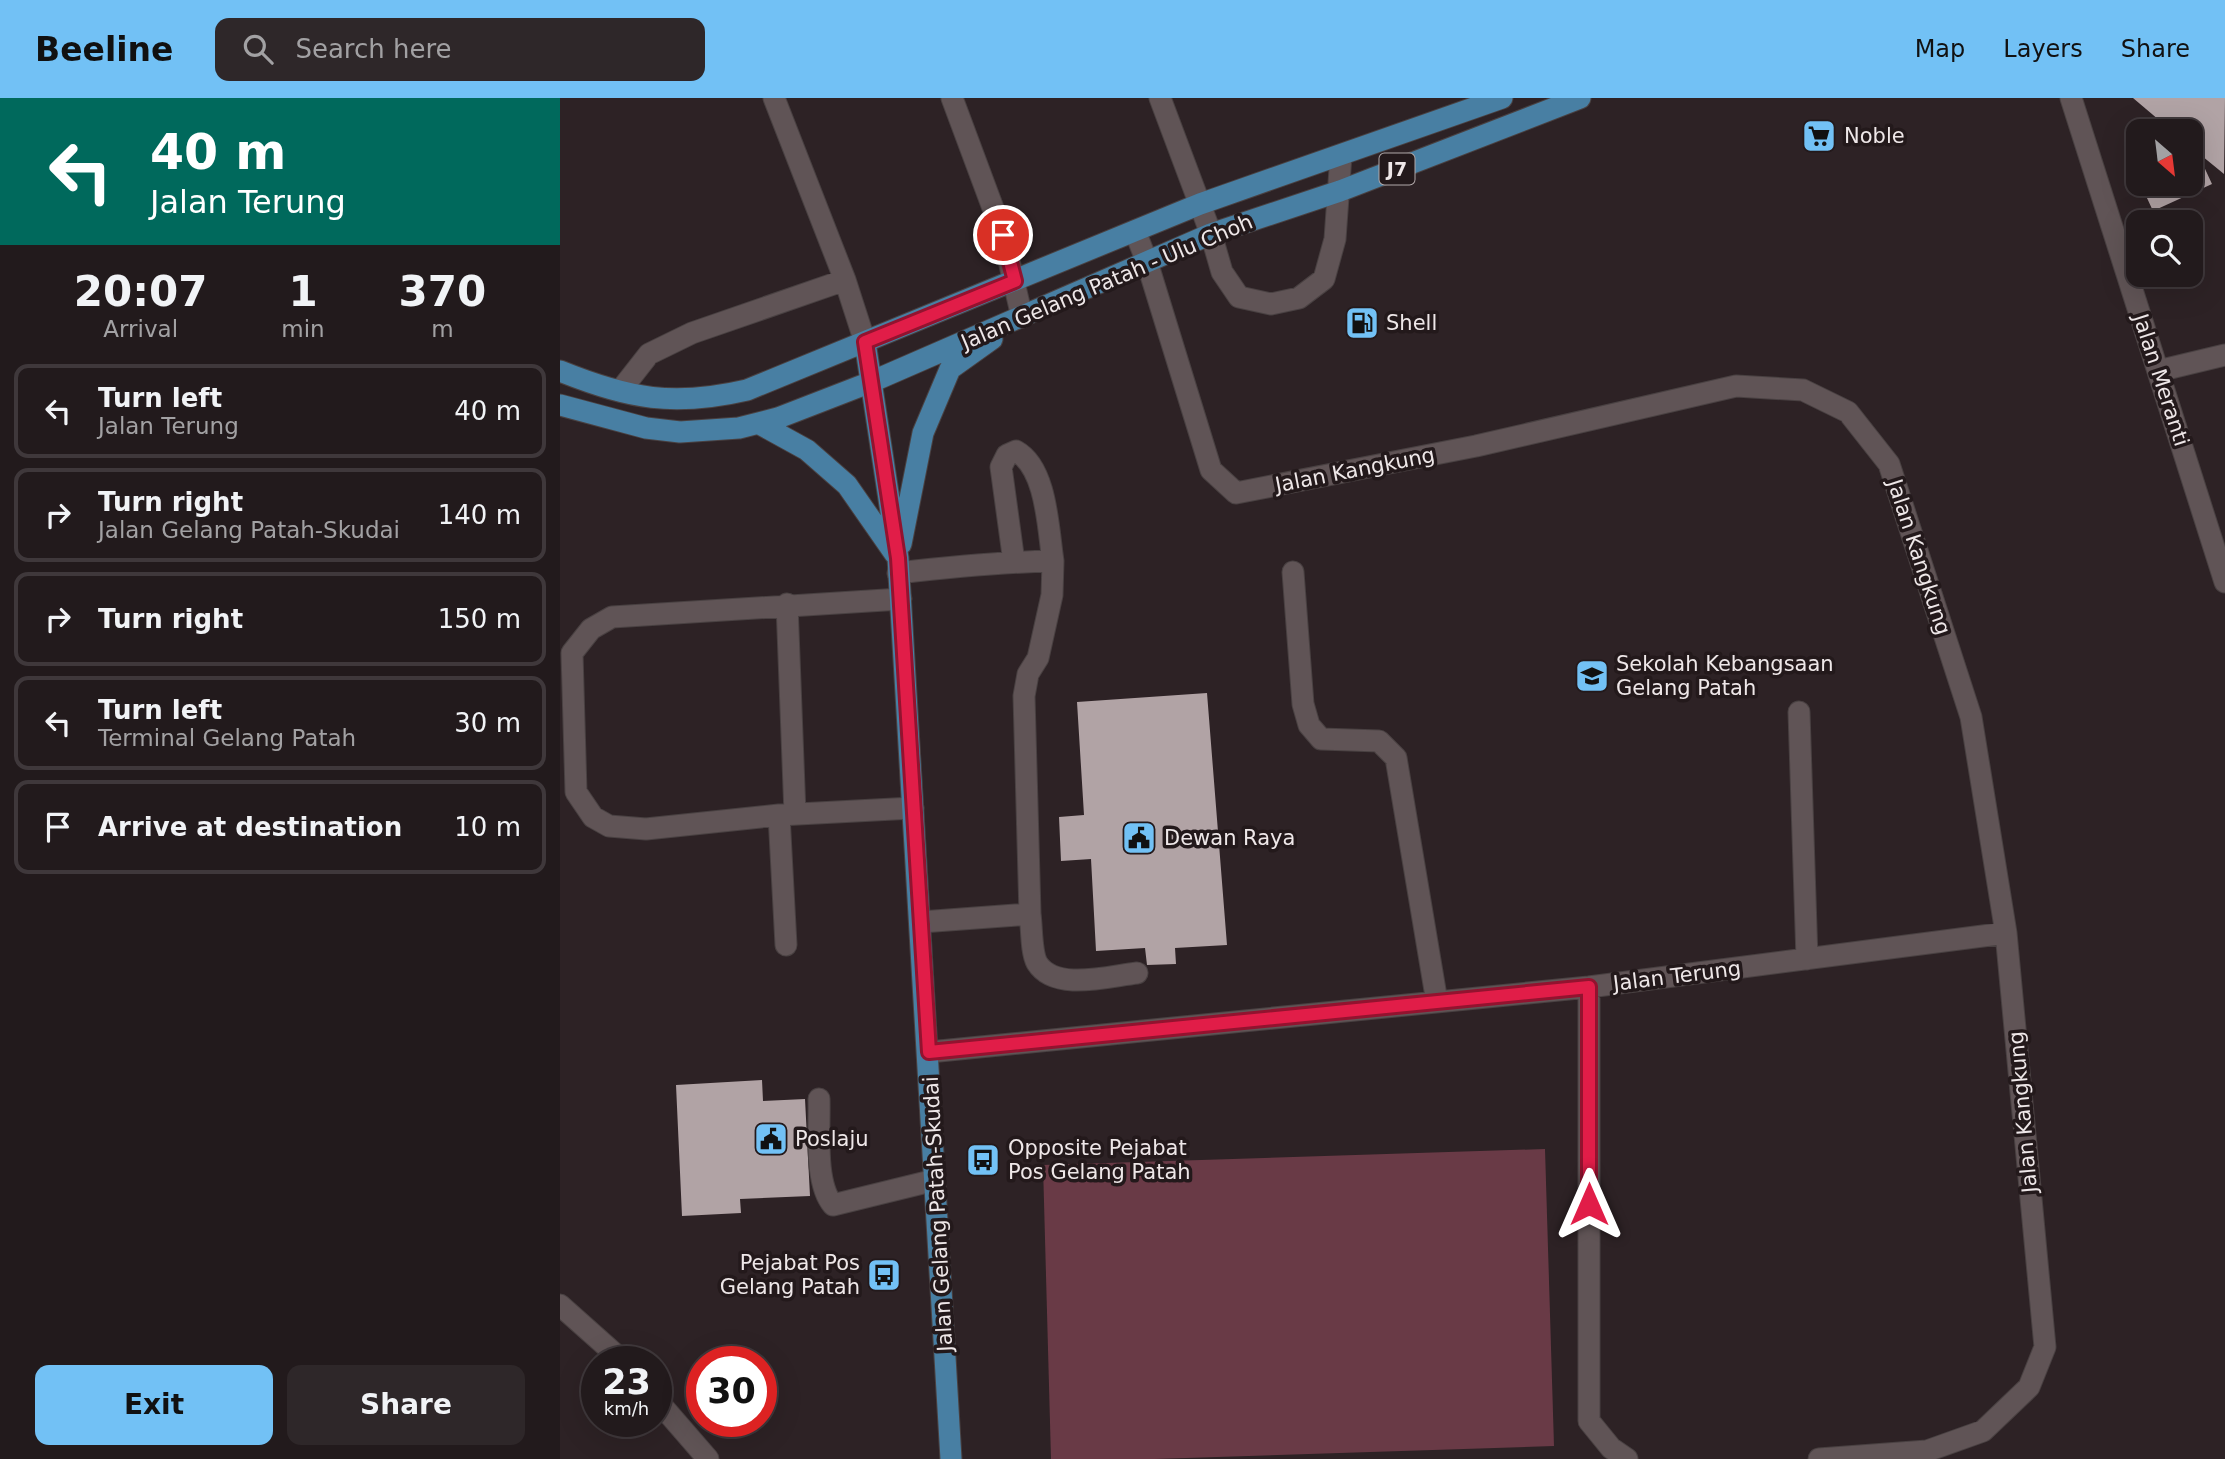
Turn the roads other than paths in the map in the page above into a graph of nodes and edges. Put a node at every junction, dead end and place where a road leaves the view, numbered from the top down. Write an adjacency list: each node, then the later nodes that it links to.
1 (774, 98): 13 (street)
2 (952, 98): 14 (street)
3 (1160, 98): 9 (street)
4 (1502, 98): 7 (main road, Jalan Gelang Patah - Ulu Choh / J7)
5 (1580, 98): 8 (main road, Jalan Gelang Patah - Ulu Choh / J7)
6 (2071, 98): 19 (street, Jalan Meranti)
7 (1341, 155): 8 (street); 9 (main road, Jalan Gelang Patah - Ulu Choh / J7)
8 (1340, 191): 11 (main road, Jalan Gelang Patah - Ulu Choh / J7); 11 (street)
9 (1200, 204): 10 (main road, Jalan Gelang Patah - Ulu Choh / J7); 11 (street)
10 (1135, 231): 12 (street, Jalan Kangkung); 14 (main road, Jalan Gelang Patah - Ulu Choh / J7)
11 (1211, 234): 12 (main road, Jalan Gelang Patah - Ulu Choh / J7)
12 (1147, 262): 15 (main road, Jalan Gelang Patah - Ulu Choh / J7); 37 (street, Jalan Kangkung)
13 (845, 281): 16 (street); 21 (street)
14 (1015, 281): 15 (street); 16 (main road, Jalan Gelang Patah - Ulu Choh / J7)
15 (1021, 317): 20 (main road, Jalan Gelang Patah - Ulu Choh / J7); 27 (main road)
16 (865, 342): 20 (main road, Jalan Gelang Patah-Skudai); 21 (main road, Jalan Gelang Patah - Ulu Choh)
17 (2225, 355): 19 (street)
18 (560, 371): 21 (main road, Jalan Gelang Patah - Ulu Choh)
19 (2158, 371): 24 (street, Jalan Meranti)
20 (871, 382): 23 (main road, Jalan Gelang Patah - Ulu Choh); 27 (main road, Jalan Gelang Patah-Skudai)
21 (620, 391)
22 (560, 405): 23 (main road, Jalan Gelang Patah - Ulu Choh)
23 (758, 423): 27 (main road)
24 (2218, 533): 29 (street, Jalan Meranti)
25 (1053, 561): 26 (street); 26 (street); 35 (street)
26 (1014, 562): 27 (street)
27 (898, 566): 30 (main road, Jalan Gelang Patah-Skudai)
28 (1293, 572): 42 (street)
29 (2225, 582)
30 (901, 599): 31 (street); 33 (main road, Jalan Gelang Patah-Skudai)
31 (787, 604): 34 (street); 34 (street)
32 (1799, 712): 39 (street)
33 (914, 808): 34 (street); 36 (main road, Jalan Gelang Patah-Skudai)
34 (787, 814): 38 (street)
35 (1030, 914): 36 (street); 40 (street)
36 (921, 922): 43 (main road, Jalan Gelang Patah-Skudai)
37 (2007, 933): 39 (street, Jalan Terung); 52 (street, Jalan Kangkung)
38 (786, 945)
39 (1807, 959): 41 (street, Jalan Terung)
40 (1137, 973)
41 (1589, 987): 42 (street, Jalan Terung); 51 (street)
42 (1437, 1002): 43 (street, Jalan Terung)
43 (929, 1052): 45 (main road, Jalan Gelang Patah-Skudai)
44 (819, 1100): 45 (street)
45 (934, 1180): 50 (main road, Jalan Gelang Patah-Skudai)
46 (560, 1306): 47 (street)
47 (606, 1346)
48 (672, 1417): 49 (street)
49 (708, 1459)
50 (951, 1459)
51 (1627, 1459)
52 (1819, 1459)

